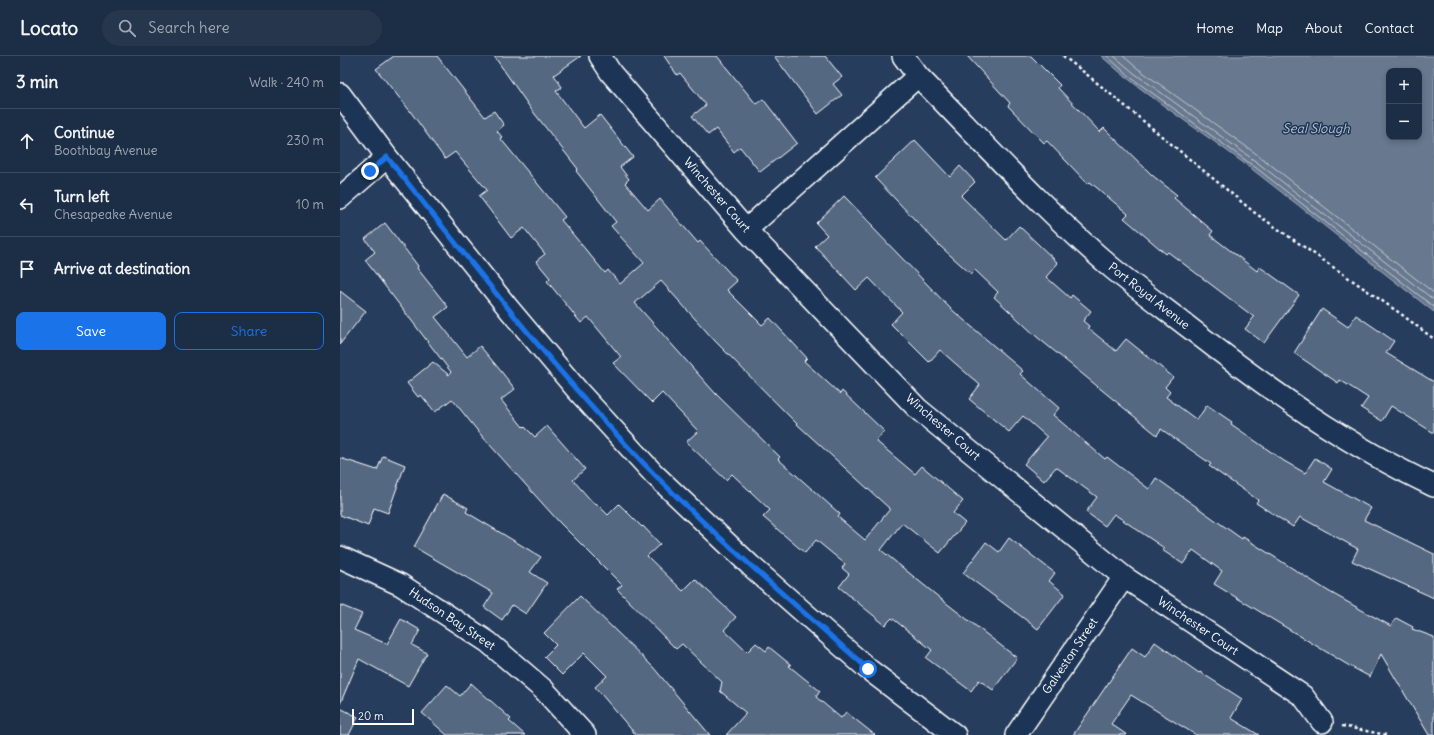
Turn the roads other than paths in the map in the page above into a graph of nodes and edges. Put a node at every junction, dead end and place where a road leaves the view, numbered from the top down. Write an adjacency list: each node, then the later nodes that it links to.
1 (600, 56): 7 (street, Winchester Court)
2 (903, 56): 3 (street, Port Royal Avenue)
3 (918, 76): 7 (street); 8 (street, Port Royal Avenue)
4 (340, 94): 5 (street)
5 (387, 157): 6 (street); 13 (street)
6 (340, 198)
7 (746, 230): 10 (street, Winchester Court)
8 (1434, 486)
9 (340, 557): 12 (street, Hudson Bay Street)
10 (1124, 577): 11 (street, Winchester Court); 14 (street, Galveston Street)
11 (1322, 722)
12 (585, 735)
13 (955, 735)
14 (1016, 735)

